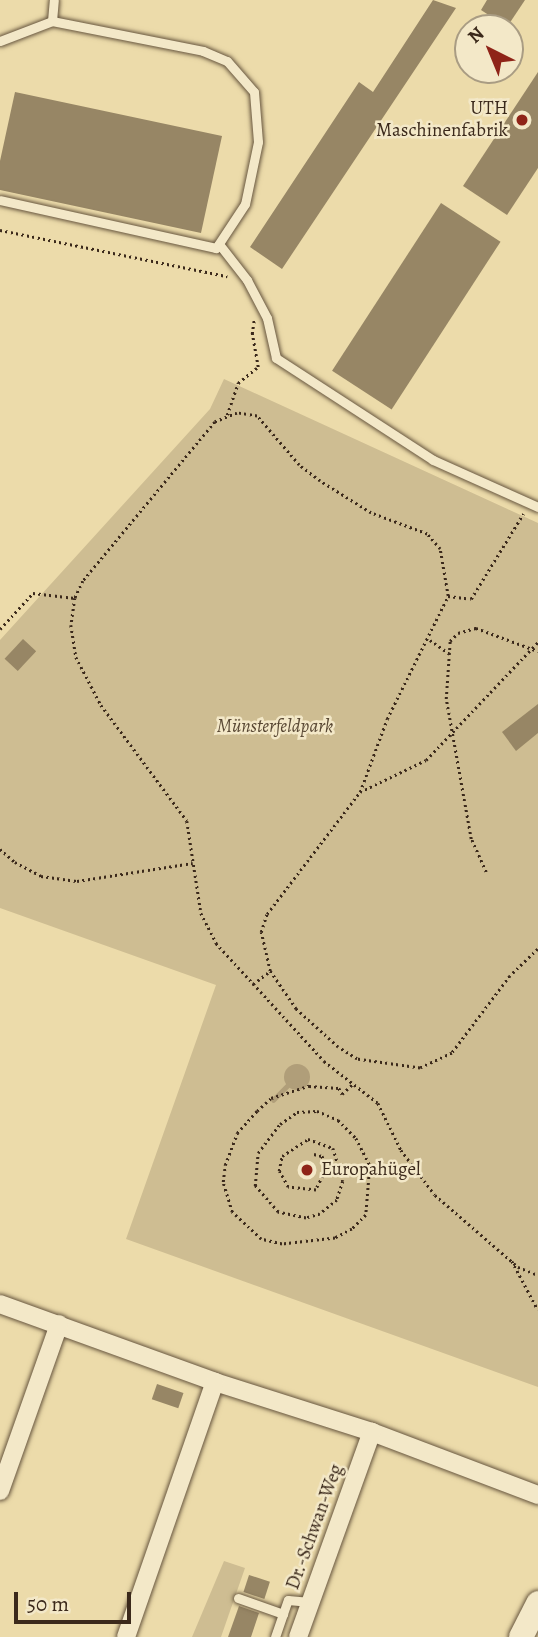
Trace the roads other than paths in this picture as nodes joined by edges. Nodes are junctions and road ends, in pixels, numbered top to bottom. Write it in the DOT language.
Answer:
graph roads {
  1 [pos="54,0"];
  2 [pos="52,21"];
  3 [pos="0,41"];
  4 [pos="0,200"];
  5 [pos="219,244"];
  6 [pos="534,505"];
  7 [pos="0,1304"];
  8 [pos="59,1324"];
  9 [pos="215,1382"];
  10 [pos="372,1432"];
  11 [pos="0,1491"];
  12 [pos="538,1495"];
  13 [pos="238,1598"];
  14 [pos="310,1602"];
  15 [pos="538,1603"];
  16 [pos="283,1614"];
  17 [pos="126,1637"];
  18 [pos="275,1637"];
  19 [pos="298,1637"];
  20 [pos="521,1637"];
  1 -- 2 [label="lane"];
  2 -- 3 [label="lane"];
  2 -- 5 [label="lane"];
  4 -- 5 [label="lane"];
  5 -- 6 [label="lane"];
  7 -- 8 [label="street"];
  8 -- 9 [label="street"];
  8 -- 11 [label="street"];
  9 -- 10 [label="street"];
  9 -- 17 [label="street"];
  10 -- 12 [label="street"];
  10 -- 14 [label="street, Dr.-Schwan-Weg"];
  13 -- 16 [label="lane"];
  14 -- 16 [label="lane"];
  14 -- 19 [label="street, Dr.-Schwan-Weg"];
  15 -- 20 [label="main road"];
  16 -- 18 [label="lane"];
}
